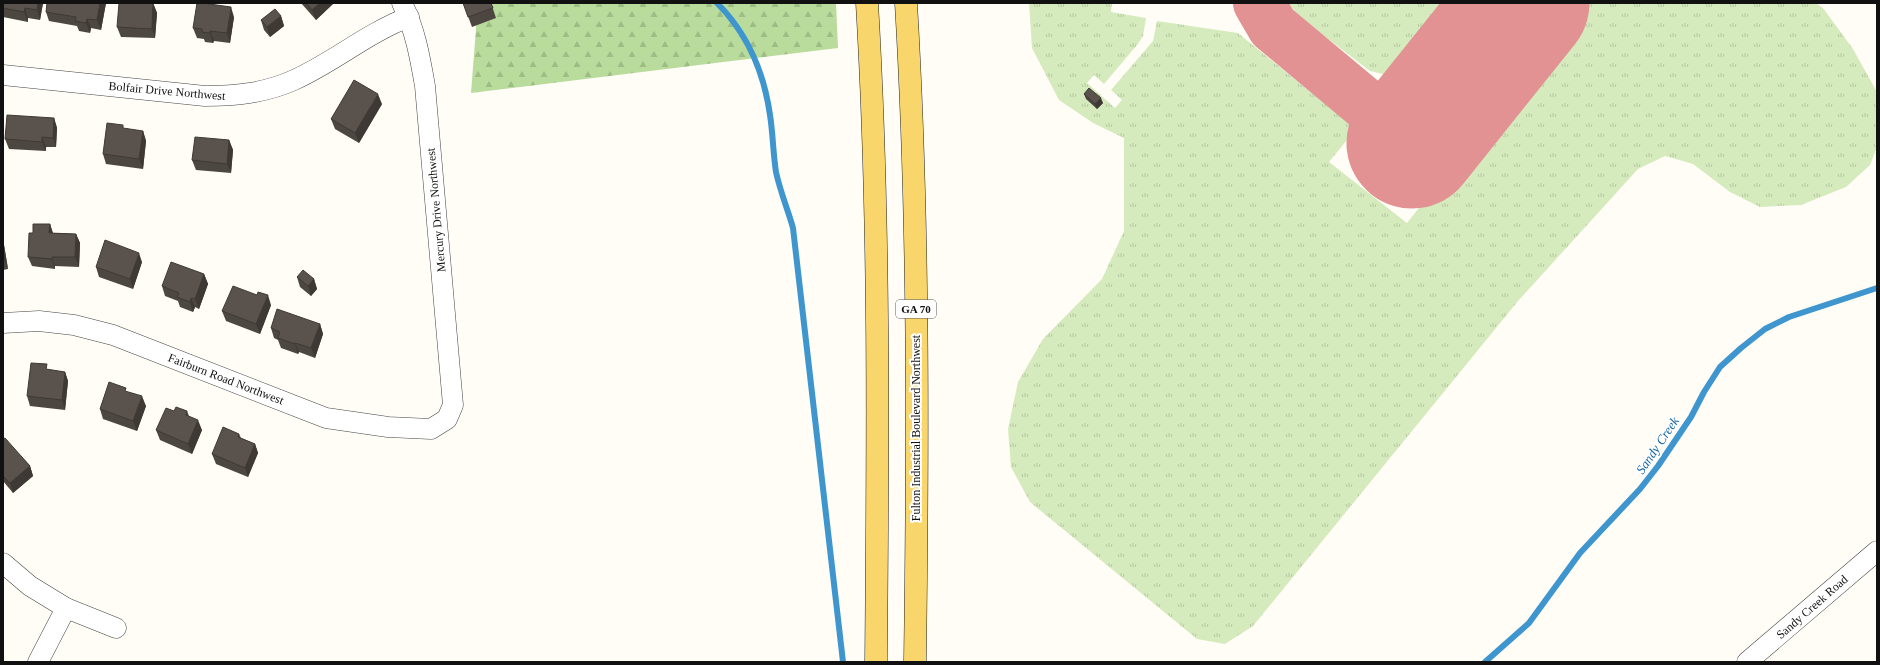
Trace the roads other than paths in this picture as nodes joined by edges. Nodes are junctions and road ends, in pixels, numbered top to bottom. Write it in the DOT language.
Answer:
graph roads {
  1 [pos="867,3"];
  2 [pos="906,3"];
  3 [pos="405,10"];
  4 [pos="3,75"];
  5 [pos="3,323"];
  6 [pos="447,418"];
  7 [pos="1877,551"];
  8 [pos="3,563"];
  9 [pos="66,608"];
  10 [pos="116,628"];
  11 [pos="38,662"];
  12 [pos="876,662"];
  13 [pos="915,662"];
  14 [pos="1747,662"];
  1 -- 12 [label="main road"];
  2 -- 13 [label="main road, Fulton Industrial Boulevard Northwest / GA 70"];
  3 -- 4 [label="street, Bolfair Drive Northwest"];
  3 -- 6 [label="street, Mercury Drive Northwest"];
  5 -- 6 [label="street, Fairburn Road Northwest"];
  7 -- 14 [label="street, Sandy Creek Road"];
  8 -- 9 [label="street"];
  9 -- 10 [label="street"];
  9 -- 11 [label="street"];
}
